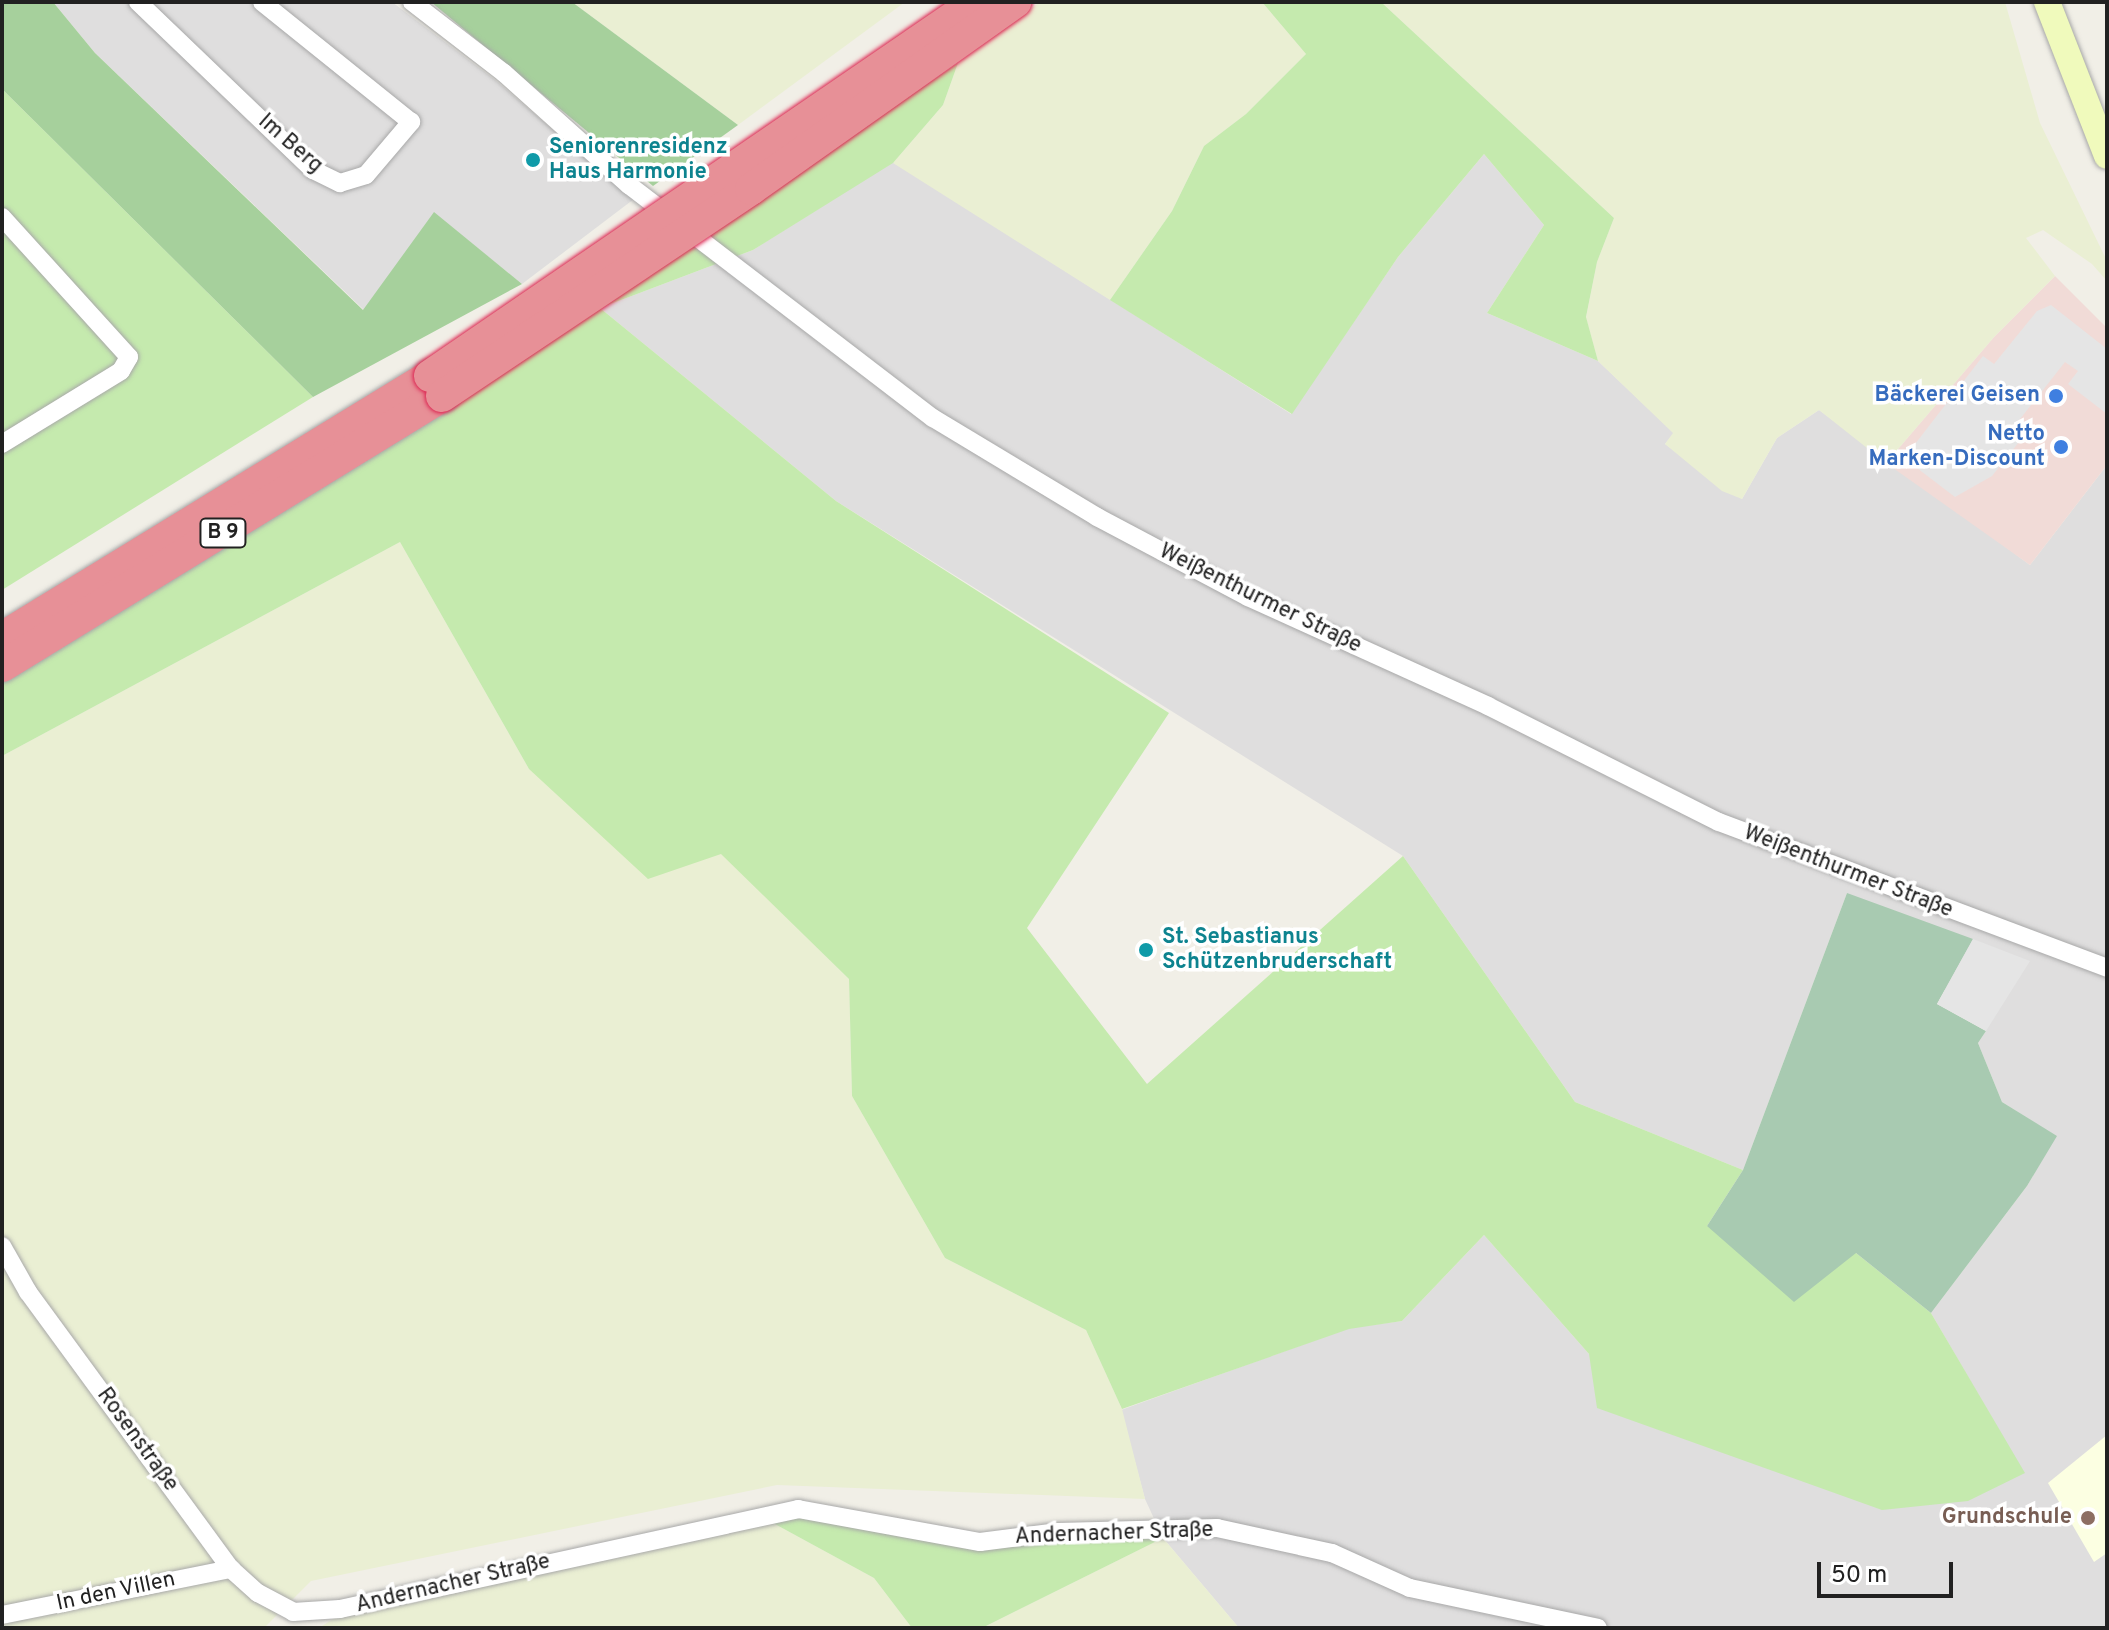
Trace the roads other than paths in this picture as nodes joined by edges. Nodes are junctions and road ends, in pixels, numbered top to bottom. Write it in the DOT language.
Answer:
graph roads {
  1 [pos="138,2"];
  2 [pos="262,2"];
  3 [pos="412,2"];
  4 [pos="976,2"];
  5 [pos="1015,2"];
  6 [pos="2047,2"];
  7 [pos="2107,156"];
  8 [pos="2,217"];
  9 [pos="436,386"];
  10 [pos="2,444"];
  11 [pos="2,638"];
  12 [pos="2,666"];
  13 [pos="2107,968"];
  14 [pos="2,1246"];
  15 [pos="231,1569"];
  16 [pos="293,1612"];
  17 [pos="2,1615"];
  18 [pos="1598,1628"];
  1 -- 2 [label="street, Im Berg"];
  3 -- 13 [label="street, Weißenthurmer Straße"];
  4 -- 9 [label="highway, B 9, bridge"];
  5 -- 9 [label="highway, B 9, bridge"];
  6 -- 7 [label="street"];
  8 -- 10 [label="street"];
  9 -- 11 [label="highway, B 9"];
  9 -- 12 [label="highway, B 9"];
  14 -- 15 [label="street, Rosenstraße"];
  15 -- 16 [label="street, Rosenstraße"];
  15 -- 17 [label="street, In den Villen"];
  16 -- 18 [label="street, Andernacher Straße"];
}
